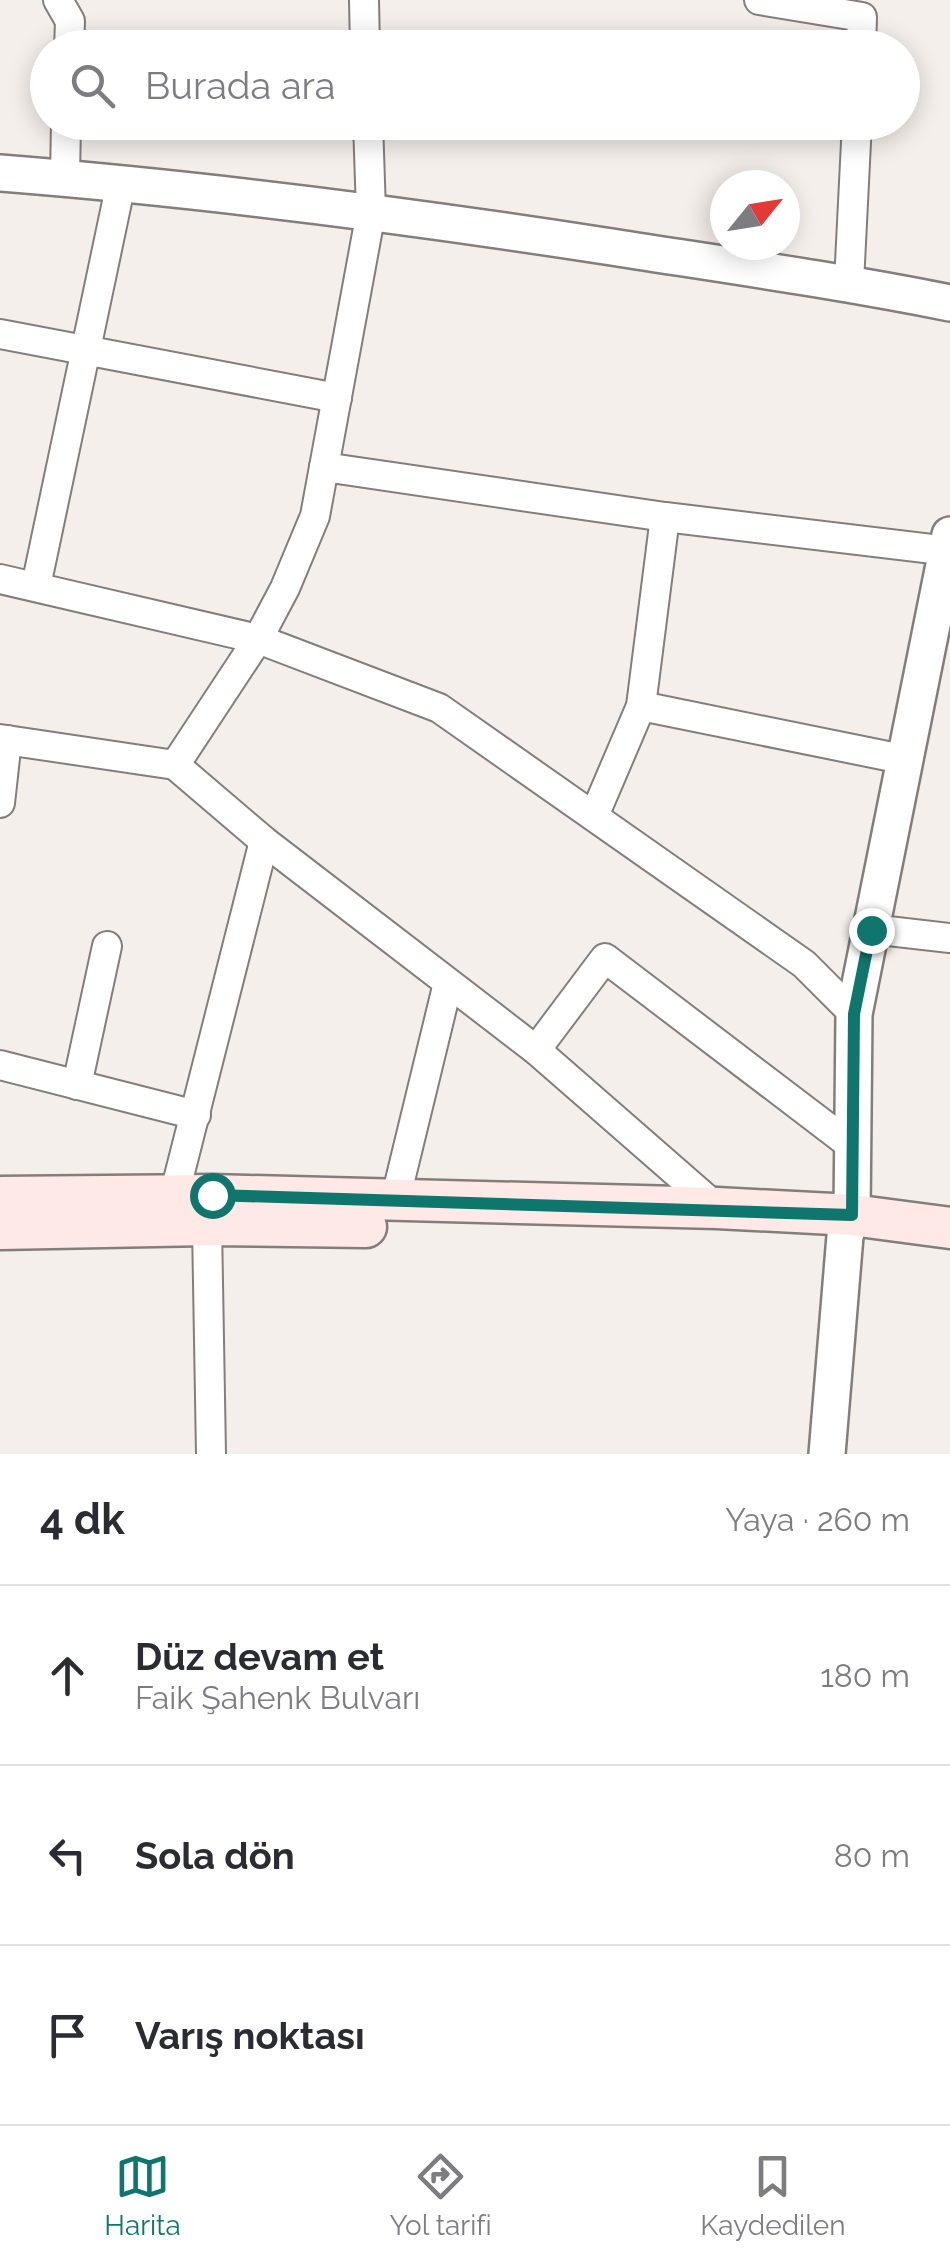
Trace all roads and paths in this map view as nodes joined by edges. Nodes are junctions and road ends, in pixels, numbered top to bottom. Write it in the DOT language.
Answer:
graph roads {
  1 [pos="58,0"];
  2 [pos="364,0"];
  3 [pos="759,0"];
  4 [pos="70,30"];
  5 [pos="365,30"];
  6 [pos="862,30"];
  7 [pos="65,140"];
  8 [pos="369,140"];
  9 [pos="856,140"];
  10 [pos="0,173"];
  11 [pos="64,178"];
  12 [pos="122,183"];
  13 [pos="371,212"];
  14 [pos="849,283"];
  15 [pos="950,303"];
  16 [pos="0,334"];
  17 [pos="86,349"];
  18 [pos="337,398"];
  19 [pos="324,467"];
  20 [pos="665,517"];
  21 [pos="949,545"];
  22 [pos="0,578"];
  23 [pos="36,586"];
  24 [pos="258,639"];
  25 [pos="641,706"];
  26 [pos="4,740"];
  27 [pos="907,760"];
  28 [pos="175,765"];
  29 [pos="0,802"];
  30 [pos="594,816"];
  31 [pos="264,841"];
  32 [pos="871,930"];
  33 [pos="950,938"];
  34 [pos="107,946"];
  35 [pos="448,983"];
  36 [pos="854,1014"];
  37 [pos="536,1050"];
  38 [pos="0,1066"];
  39 [pos="77,1084"];
  40 [pos="196,1114"];
  41 [pos="852,1146"];
  42 [pos="174,1196"];
  43 [pos="0,1197"];
  44 [pos="395,1201"];
  45 [pos="718,1208"];
  46 [pos="207,1225"];
  47 [pos="848,1225"];
  48 [pos="950,1228"];
  49 [pos="0,1229"];
  50 [pos="950,1250"];
  51 [pos="211,1454"];
  52 [pos="828,1454"];
  1 -- 4 [label="street"];
  2 -- 5 [label="street"];
  3 -- 6 [label="street"];
  7 -- 11 [label="street"];
  8 -- 13 [label="street"];
  9 -- 14 [label="street"];
  10 -- 11 [label="street"];
  11 -- 12 [label="street"];
  12 -- 13 [label="street"];
  12 -- 17 [label="street"];
  13 -- 14 [label="street"];
  13 -- 18 [label="street"];
  14 -- 15 [label="street"];
  16 -- 17 [label="street"];
  17 -- 18 [label="street"];
  17 -- 23 [label="street"];
  18 -- 19 [label="street"];
  19 -- 20 [label="street"];
  19 -- 24 [label="street"];
  20 -- 21 [label="street"];
  20 -- 25 [label="street"];
  21 -- 27 [label="street"];
  22 -- 23 [label="street"];
  23 -- 24 [label="street"];
  24 -- 28 [label="street"];
  24 -- 30 [label="street"];
  25 -- 27 [label="street"];
  25 -- 30 [label="street"];
  26 -- 28 [label="street"];
  26 -- 29 [label="street"];
  27 -- 32 [label="street"];
  28 -- 31 [label="street"];
  30 -- 36 [label="street"];
  31 -- 35 [label="street"];
  31 -- 40 [label="street"];
  32 -- 33 [label="street"];
  32 -- 36 [label="street"];
  34 -- 39 [label="street"];
  35 -- 37 [label="street"];
  35 -- 44 [label="street"];
  36 -- 41 [label="street"];
  37 -- 41 [label="street"];
  37 -- 45 [label="street"];
  38 -- 39 [label="street"];
  39 -- 40 [label="street"];
  40 -- 42 [label="street"];
  41 -- 47 [label="street"];
  42 -- 43 [label="main road"];
  42 -- 44 [label="main road"];
  44 -- 45 [label="main road"];
  45 -- 47 [label="main road"];
  46 -- 47 [label="main road"];
  46 -- 49 [label="main road"];
  46 -- 51 [label="street"];
  47 -- 48 [label="main road"];
  47 -- 50 [label="main road"];
  47 -- 52 [label="street"];
}
